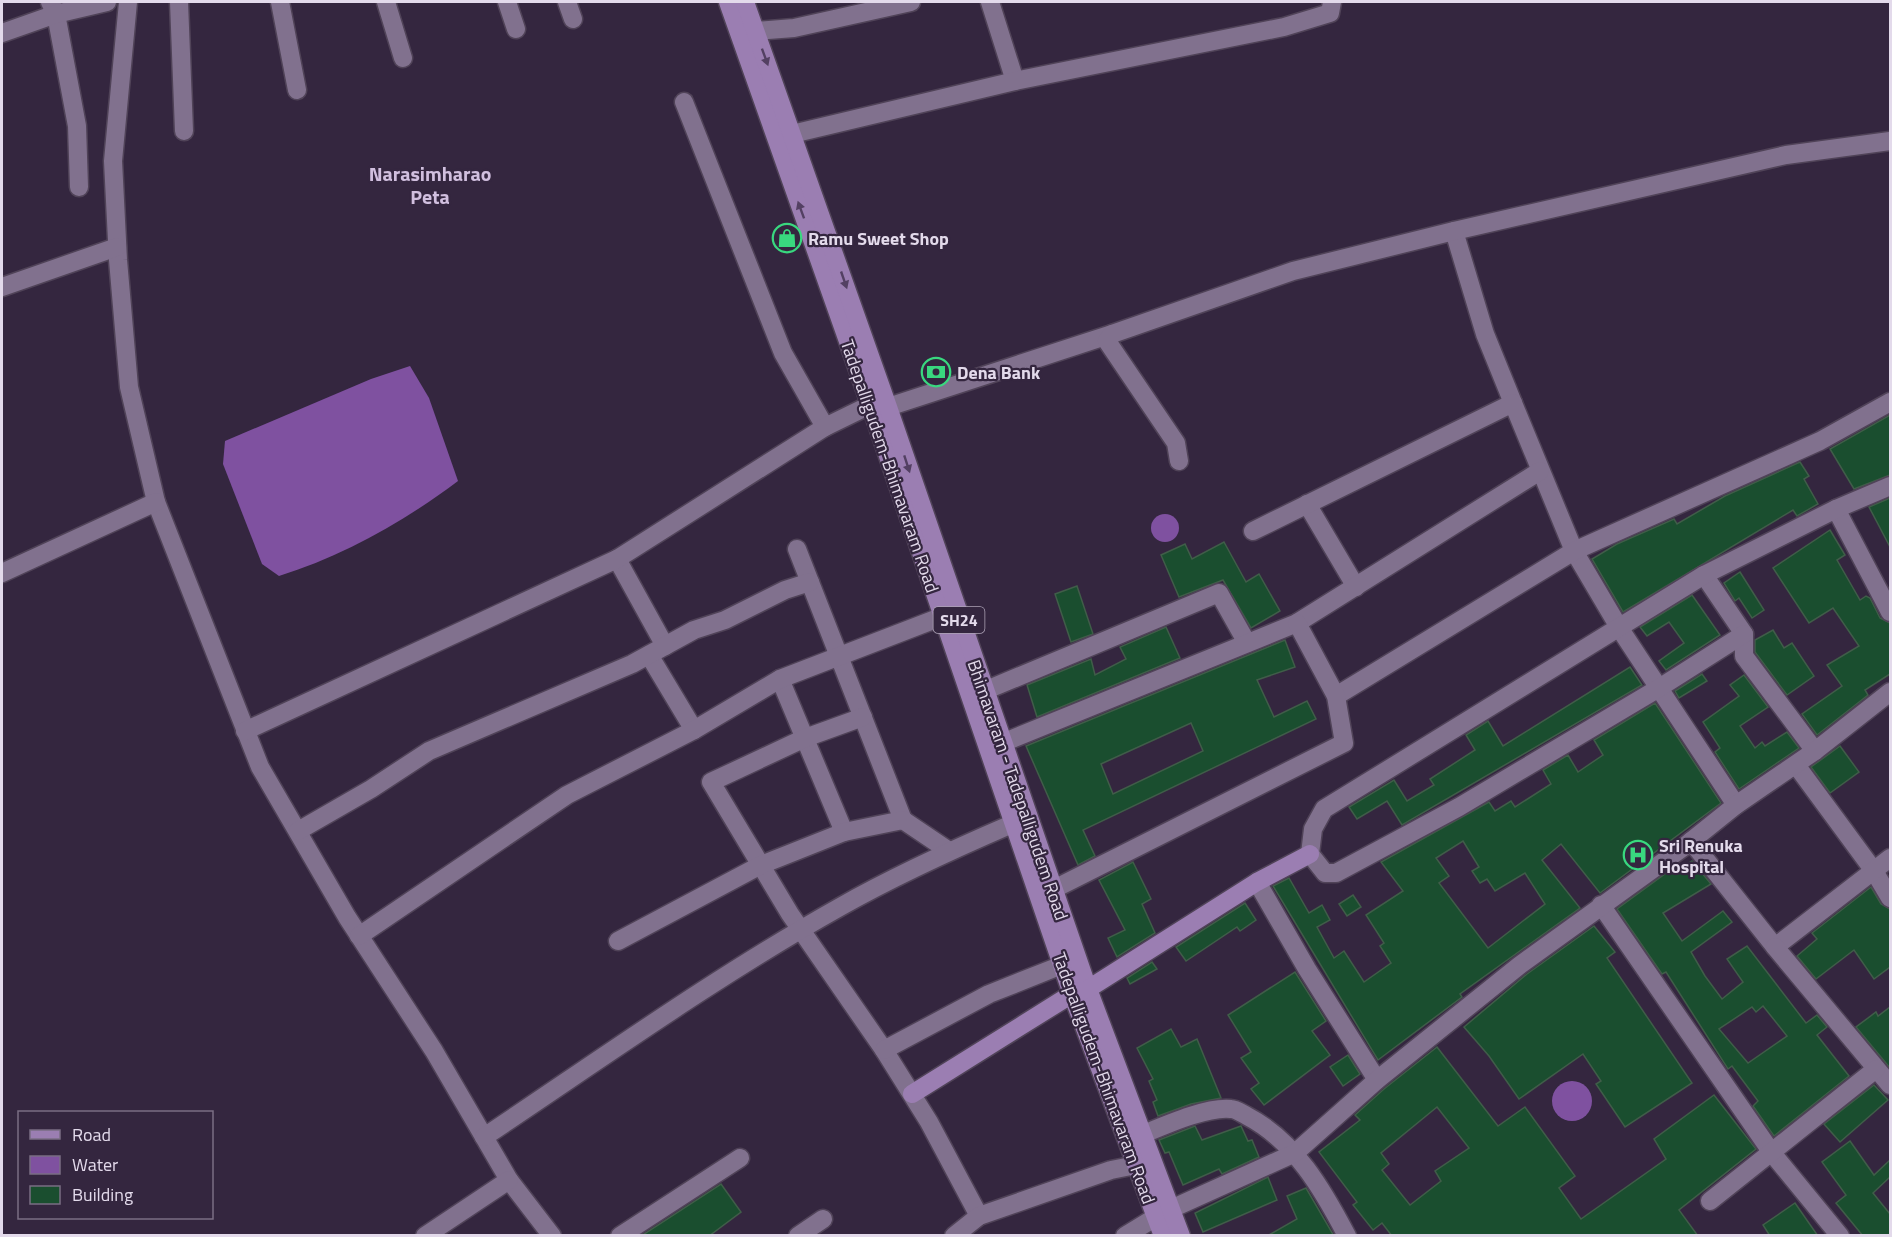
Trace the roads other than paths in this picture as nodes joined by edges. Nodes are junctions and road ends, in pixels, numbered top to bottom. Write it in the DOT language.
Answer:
graph roads {
  1 [pos="107,2"];
  2 [pos="128,2"];
  3 [pos="179,2"];
  4 [pos="280,2"];
  5 [pos="386,2"];
  6 [pos="507,2"];
  7 [pos="567,2"];
  8 [pos="728,2"];
  9 [pos="745,2"];
  10 [pos="911,2"];
  11 [pos="990,2"];
  12 [pos="1332,2"];
  13 [pos="53,8"];
  14 [pos="573,19"];
  15 [pos="516,29"];
  16 [pos="756,31"];
  17 [pos="2,33"];
  18 [pos="403,58"];
  19 [pos="1015,81"];
  20 [pos="297,90"];
  21 [pos="684,102"];
  22 [pos="184,131"];
  23 [pos="792,134"];
  24 [pos="1890,141"];
  25 [pos="80,188"];
  26 [pos="1454,231"];
  27 [pos="117,248"];
  28 [pos="2,287"];
  29 [pos="1112,334"];
  30 [pos="1890,402"];
  31 [pos="1513,403"];
  32 [pos="879,406"];
  33 [pos="825,426"];
  34 [pos="1179,461"];
  35 [pos="1540,471"];
  36 [pos="1890,486"];
  37 [pos="156,502"];
  38 [pos="1307,504"];
  39 [pos="1836,509"];
  40 [pos="1253,531"];
  41 [pos="797,549"];
  42 [pos="1574,551"];
  43 [pos="617,559"];
  44 [pos="2,573"];
  45 [pos="1704,575"];
  46 [pos="810,582"];
  47 [pos="1356,586"];
  48 [pos="1890,612"];
  49 [pos="941,617"];
  50 [pos="1297,623"];
  51 [pos="1620,629"];
  52 [pos="1744,634"];
  53 [pos="1247,643"];
  54 [pos="657,650"];
  55 [pos="839,656"];
  56 [pos="780,680"];
  57 [pos="1659,688"];
  58 [pos="984,691"];
  59 [pos="1890,692"];
  60 [pos="1336,696"];
  61 [pos="863,717"];
  62 [pos="694,729"];
  63 [pos="245,731"];
  64 [pos="805,738"];
  65 [pos="1002,743"];
  66 [pos="1815,751"];
  67 [pos="1796,765"];
  68 [pos="1736,805"];
  69 [pos="903,820"];
  70 [pos="1012,824"];
  71 [pos="298,831"];
  72 [pos="844,832"];
  73 [pos="1691,841"];
  74 [pos="949,851"];
  75 [pos="1310,854"];
  76 [pos="1890,858"];
  77 [pos="761,865"];
  78 [pos="1874,871"];
  79 [pos="1257,882"];
  80 [pos="1054,889"];
  81 [pos="1890,898"];
  82 [pos="1601,905"];
  83 [pos="802,930"];
  84 [pos="1060,935"];
  85 [pos="359,936"];
  86 [pos="618,940"];
  87 [pos="1775,948"];
  88 [pos="1062,965"];
  89 [pos="1080,992"];
  90 [pos="884,1050"];
  91 [pos="1876,1069"];
  92 [pos="1377,1080"];
  93 [pos="1890,1085"];
  94 [pos="912,1094"];
  95 [pos="484,1137"];
  96 [pos="1135,1138"];
  97 [pos="1295,1153"];
  98 [pos="1772,1154"];
  99 [pos="740,1158"];
  100 [pos="1136,1165"];
  101 [pos="509,1180"];
  102 [pos="1710,1201"];
  103 [pos="1164,1213"];
  104 [pos="979,1216"];
  105 [pos="823,1219"];
  106 [pos="424,1236"];
  107 [pos="552,1236"];
  108 [pos="620,1236"];
  109 [pos="798,1236"];
  110 [pos="954,1236"];
  111 [pos="1125,1236"];
  112 [pos="1163,1236"];
  113 [pos="1181,1236"];
  114 [pos="1347,1236"];
  115 [pos="1840,1236"];
  1 -- 13 [label="street"];
  2 -- 27 [label="street"];
  3 -- 22 [label="street"];
  4 -- 20 [label="street"];
  5 -- 18 [label="street"];
  6 -- 15 [label="street"];
  7 -- 14 [label="street"];
  32 -- 8 [label="main road, Tadepalligudem-Bhimavaram Road / SH24, one-way"];
  9 -- 16 [label="main road, Bhimavaram - Tadepalligudem Road / SH24"];
  10 -- 16 [label="street"];
  11 -- 19 [label="street"];
  12 -- 19 [label="street"];
  13 -- 17 [label="street"];
  13 -- 25 [label="street"];
  16 -- 23 [label="main road, Bhimavaram - Tadepalligudem Road / SH24, one-way"];
  19 -- 23 [label="street"];
  21 -- 33 [label="street"];
  23 -- 32 [label="main road, Bhimavaram - Tadepalligudem Road / SH24, one-way"];
  24 -- 26 [label="street"];
  26 -- 29 [label="street"];
  26 -- 31 [label="street"];
  27 -- 28 [label="street"];
  27 -- 37 [label="street"];
  29 -- 32 [label="street"];
  29 -- 34 [label="street"];
  30 -- 42 [label="street"];
  31 -- 35 [label="street"];
  31 -- 38 [label="street"];
  32 -- 33 [label="street"];
  32 -- 49 [label="main road, Tadepalligudem-Bhimavaram Road / SH24"];
  32 -- 58 [label="main road, Bhimavaram - Tadepalligudem Road / SH24, one-way"];
  33 -- 43 [label="street"];
  35 -- 42 [label="street"];
  35 -- 47 [label="street"];
  36 -- 39 [label="street"];
  37 -- 44 [label="street"];
  37 -- 63 [label="street"];
  38 -- 40 [label="street"];
  38 -- 47 [label="street"];
  39 -- 45 [label="street"];
  39 -- 48 [label="street"];
  41 -- 46 [label="street"];
  42 -- 51 [label="street"];
  42 -- 60 [label="street"];
  43 -- 54 [label="street"];
  43 -- 63 [label="street"];
  45 -- 51 [label="street"];
  45 -- 52 [label="street"];
  46 -- 54 [label="street"];
  46 -- 55 [label="street"];
  47 -- 50 [label="street"];
  49 -- 55 [label="street"];
  49 -- 70 [label="main road, Tadepalligudem-Bhimavaram Road / SH24"];
  50 -- 53 [label="street"];
  50 -- 60 [label="street"];
  51 -- 57 [label="street"];
  51 -- 75 [label="street"];
  52 -- 57 [label="street"];
  52 -- 66 [label="street"];
  53 -- 58 [label="street"];
  53 -- 65 [label="street"];
  54 -- 62 [label="street"];
  54 -- 71 [label="street"];
  55 -- 56 [label="street"];
  55 -- 61 [label="street"];
  56 -- 62 [label="street"];
  56 -- 64 [label="street"];
  57 -- 68 [label="street"];
  57 -- 75 [label="street"];
  58 -- 65 [label="main road, Bhimavaram - Tadepalligudem Road / SH24"];
  59 -- 66 [label="street"];
  60 -- 80 [label="street"];
  61 -- 64 [label="street"];
  61 -- 69 [label="street"];
  62 -- 85 [label="street"];
  63 -- 71 [label="street"];
  64 -- 72 [label="street"];
  64 -- 77 [label="street"];
  65 -- 80 [label="main road, Bhimavaram - Tadepalligudem Road / SH24"];
  66 -- 67 [label="street"];
  67 -- 68 [label="street"];
  67 -- 78 [label="street"];
  68 -- 73 [label="street"];
  69 -- 72 [label="street"];
  69 -- 74 [label="street"];
  70 -- 74 [label="street"];
  70 -- 84 [label="main road, Tadepalligudem-Bhimavaram Road / SH24"];
  71 -- 85 [label="street"];
  72 -- 77 [label="street"];
  73 -- 82 [label="street"];
  73 -- 87 [label="street"];
  74 -- 83 [label="street"];
  75 -- 79 [label="main road"];
  76 -- 78 [label="street"];
  77 -- 83 [label="street"];
  77 -- 86 [label="street"];
  78 -- 81 [label="street"];
  78 -- 87 [label="street"];
  79 -- 89 [label="main road"];
  79 -- 92 [label="street"];
  80 -- 84 [label="main road, Bhimavaram - Tadepalligudem Road / SH24"];
  82 -- 92 [label="street"];
  82 -- 98 [label="street"];
  83 -- 90 [label="street"];
  83 -- 95 [label="street"];
  84 -- 88 [label="main road, Tadepalligudem-Bhimavaram Road / SH24"];
  84 -- 89 [label="main road, Bhimavaram - Tadepalligudem Road / SH24"];
  85 -- 95 [label="street"];
  87 -- 91 [label="street"];
  88 -- 89 [label="main road, Tadepalligudem-Bhimavaram Road / SH24"];
  88 -- 90 [label="street"];
  89 -- 94 [label="main road"];
  89 -- 96 [label="main road, Tadepalligudem-Bhimavaram Road / SH24"];
  90 -- 94 [label="street"];
  91 -- 93 [label="street"];
  91 -- 98 [label="street"];
  92 -- 97 [label="street"];
  94 -- 104 [label="street"];
  95 -- 101 [label="street"];
  96 -- 97 [label="street"];
  96 -- 100 [label="main road, Tadepalligudem-Bhimavaram Road / SH24"];
  96 -- 103 [label="main road, SH24"];
  97 -- 103 [label="street"];
  97 -- 114 [label="street"];
  98 -- 102 [label="street"];
  98 -- 115 [label="street"];
  99 -- 108 [label="street"];
  100 -- 103 [label="main road, Tadepalligudem-Bhimavaram Road / SH24"];
  100 -- 104 [label="street"];
  101 -- 106 [label="street"];
  101 -- 107 [label="street"];
  103 -- 111 [label="street"];
  103 -- 112 [label="main road, Tadepalligudem-Bhimavaram Road / SH24"];
  103 -- 113 [label="main road, SH24"];
  104 -- 110 [label="street"];
  105 -- 109 [label="street"];
}
